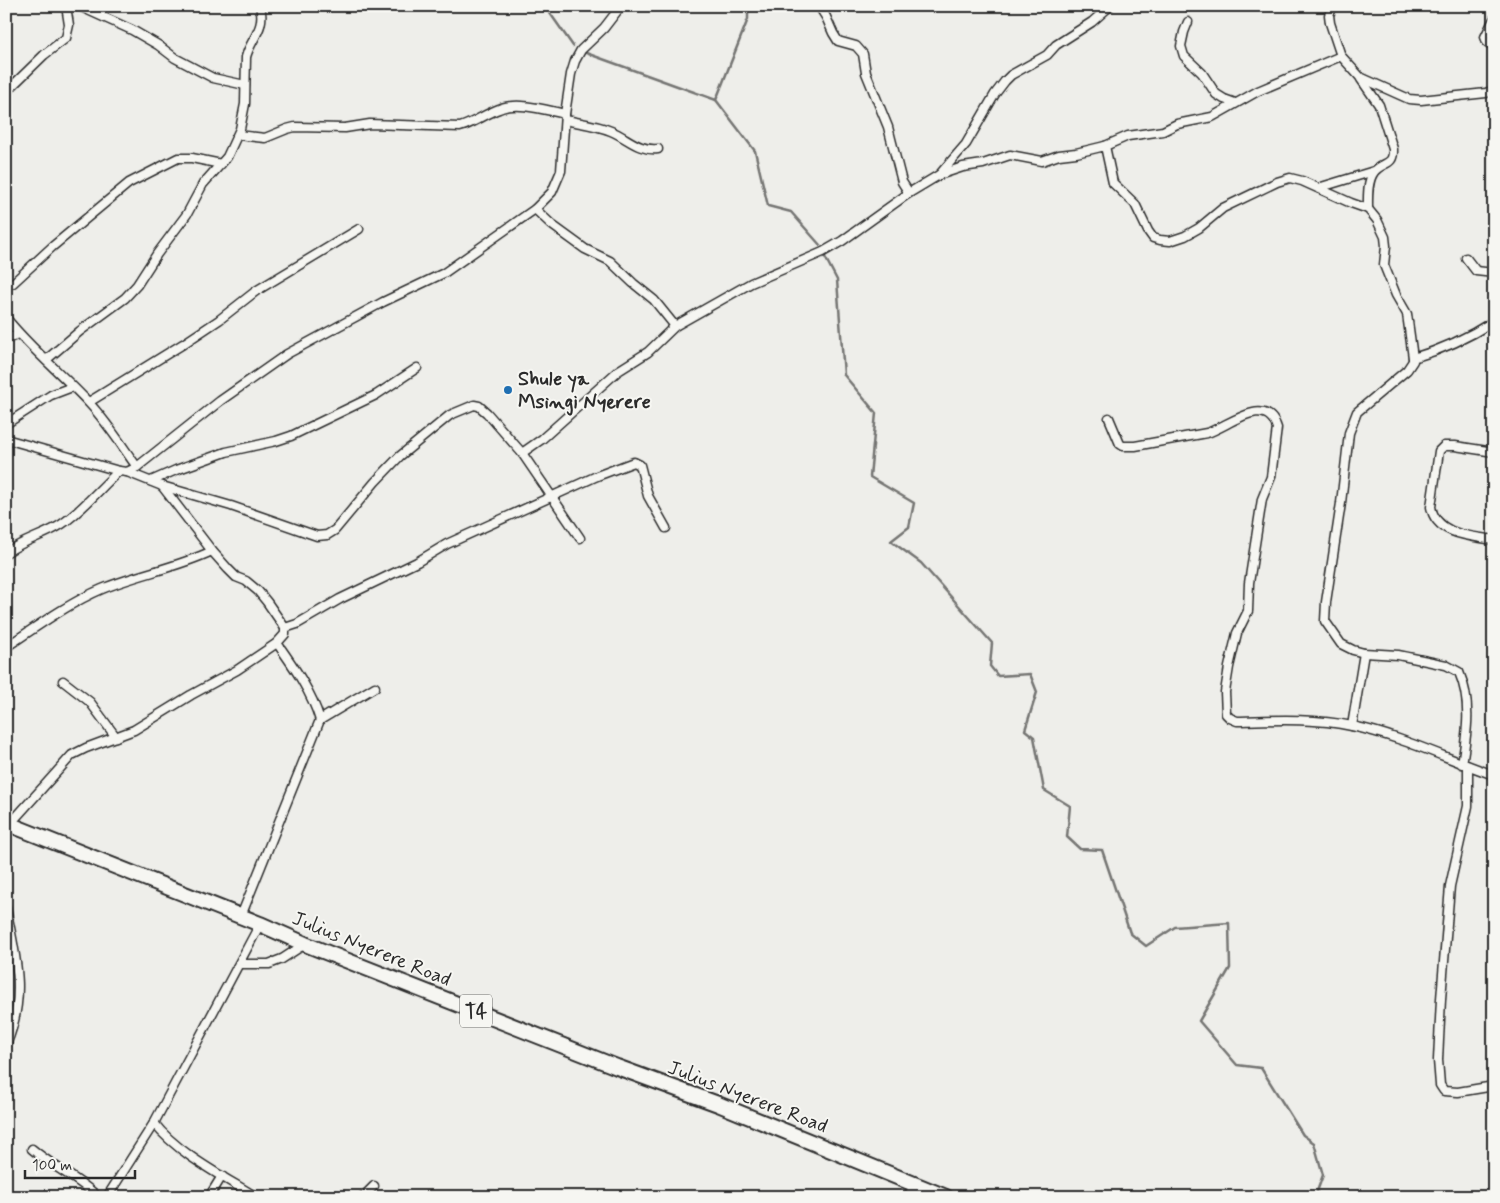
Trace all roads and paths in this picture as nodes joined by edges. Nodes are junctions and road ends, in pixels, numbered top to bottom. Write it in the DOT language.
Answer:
graph roads {
  1 [pos="66,6"];
  2 [pos="79,6"];
  3 [pos="260,6"];
  4 [pos="621,6"];
  5 [pos="819,6"];
  6 [pos="1110,6"];
  7 [pos="1333,6"];
  8 [pos="1494,19"];
  9 [pos="1188,22"];
  10 [pos="1494,47"];
  11 [pos="1341,56"];
  12 [pos="1360,77"];
  13 [pos="245,86"];
  14 [pos="1494,90"];
  15 [pos="6,92"];
  16 [pos="1235,103"];
  17 [pos="565,117"];
  18 [pos="238,135"];
  19 [pos="1105,146"];
  20 [pos="658,149"];
  21 [pos="221,164"];
  22 [pos="1374,171"];
  23 [pos="939,175"];
  24 [pos="1318,188"];
  25 [pos="909,193"];
  26 [pos="535,209"];
  27 [pos="1368,209"];
  28 [pos="359,229"];
  29 [pos="1466,258"];
  30 [pos="1494,273"];
  31 [pos="6,286"];
  32 [pos="6,318"];
  33 [pos="1494,321"];
  34 [pos="675,326"];
  35 [pos="19,334"];
  36 [pos="6,339"];
  37 [pos="1413,358"];
  38 [pos="46,360"];
  39 [pos="418,368"];
  40 [pos="72,387"];
  41 [pos="89,402"];
  42 [pos="1109,418"];
  43 [pos="6,424"];
  44 [pos="6,439"];
  45 [pos="1494,452"];
  46 [pos="522,453"];
  47 [pos="137,468"];
  48 [pos="123,471"];
  49 [pos="151,481"];
  50 [pos="162,486"];
  51 [pos="551,497"];
  52 [pos="666,528"];
  53 [pos="580,538"];
  54 [pos="1494,540"];
  55 [pos="212,551"];
  56 [pos="6,554"];
  57 [pos="285,628"];
  58 [pos="277,643"];
  59 [pos="6,647"];
  60 [pos="1364,653"];
  61 [pos="63,681"];
  62 [pos="375,687"];
  63 [pos="320,720"];
  64 [pos="1352,726"];
  65 [pos="116,737"];
  66 [pos="1465,765"];
  67 [pos="1494,775"];
  68 [pos="8,823"];
  69 [pos="6,908"];
  70 [pos="241,916"];
  71 [pos="260,924"];
  72 [pos="305,944"];
  73 [pos="240,964"];
  74 [pos="6,1045"];
  75 [pos="1494,1086"];
  76 [pos="154,1123"];
  77 [pos="32,1149"];
  78 [pos="222,1176"];
  79 [pos="916,1185"];
  80 [pos="374,1186"];
  81 [pos="98,1197"];
  82 [pos="107,1197"];
  83 [pos="209,1197"];
  84 [pos="256,1197"];
  85 [pos="363,1197"];
  86 [pos="907,1197"];
  87 [pos="946,1197"];
  1 -- 15 [label="street"];
  2 -- 13 [label="street"];
  3 -- 13 [label="street"];
  4 -- 17 [label="street"];
  5 -- 25 [label="street"];
  6 -- 23 [label="street"];
  7 -- 11 [label="street"];
  8 -- 10 [label="street"];
  9 -- 16 [label="street"];
  11 -- 12 [label="street"];
  11 -- 16 [label="street"];
  12 -- 14 [label="street"];
  12 -- 22 [label="street"];
  13 -- 18 [label="street"];
  16 -- 19 [label="street"];
  17 -- 18 [label="street"];
  17 -- 20 [label="street"];
  17 -- 26 [label="street"];
  18 -- 21 [label="street"];
  19 -- 23 [label="street"];
  19 -- 24 [label="street"];
  21 -- 31 [label="street"];
  21 -- 38 [label="street"];
  22 -- 24 [label="street"];
  22 -- 27 [label="street"];
  23 -- 25 [label="street"];
  24 -- 27 [label="street"];
  25 -- 34 [label="street"];
  26 -- 34 [label="street"];
  26 -- 47 [label="street"];
  27 -- 37 [label="street"];
  28 -- 41 [label="street"];
  29 -- 30 [label="street"];
  32 -- 35 [label="street"];
  33 -- 37 [label="street"];
  34 -- 46 [label="street"];
  35 -- 36 [label="street"];
  35 -- 38 [label="street"];
  37 -- 60 [label="street"];
  38 -- 40 [label="street"];
  39 -- 49 [label="street"];
  40 -- 41 [label="street"];
  40 -- 43 [label="street"];
  41 -- 47 [label="street"];
  42 -- 64 [label="street"];
  44 -- 48 [label="street"];
  45 -- 54 [label="street"];
  46 -- 50 [label="street"];
  46 -- 51 [label="street"];
  47 -- 48 [label="street"];
  48 -- 49 [label="street"];
  48 -- 56 [label="street"];
  49 -- 50 [label="street"];
  50 -- 55 [label="street"];
  51 -- 52 [label="street"];
  51 -- 53 [label="street"];
  51 -- 57 [label="street"];
  55 -- 57 [label="street"];
  55 -- 59 [label="street"];
  57 -- 58 [label="street"];
  58 -- 63 [label="street"];
  58 -- 65 [label="street"];
  60 -- 64 [label="street"];
  60 -- 66 [label="street"];
  61 -- 65 [label="street"];
  62 -- 63 [label="street"];
  63 -- 70 [label="street"];
  64 -- 66 [label="street"];
  65 -- 68 [label="street"];
  66 -- 67 [label="street"];
  66 -- 75 [label="street"];
  68 -- 70 [label="highway, Julius Nyerere Road / T4"];
  69 -- 74 [label="street"];
  70 -- 71 [label="highway, Julius Nyerere Road / T4"];
  71 -- 72 [label="highway, Julius Nyerere Road / T4"];
  71 -- 73 [label="street"];
  72 -- 73 [label="street"];
  72 -- 79 [label="highway, Julius Nyerere Road / T4"];
  73 -- 76 [label="street"];
  76 -- 78 [label="street"];
  76 -- 82 [label="street"];
  77 -- 81 [label="street"];
  78 -- 83 [label="street"];
  78 -- 84 [label="street"];
  79 -- 86 [label="street"];
  79 -- 87 [label="highway, Julius Nyerere Road / T4"];
  80 -- 85 [label="street"];
}
